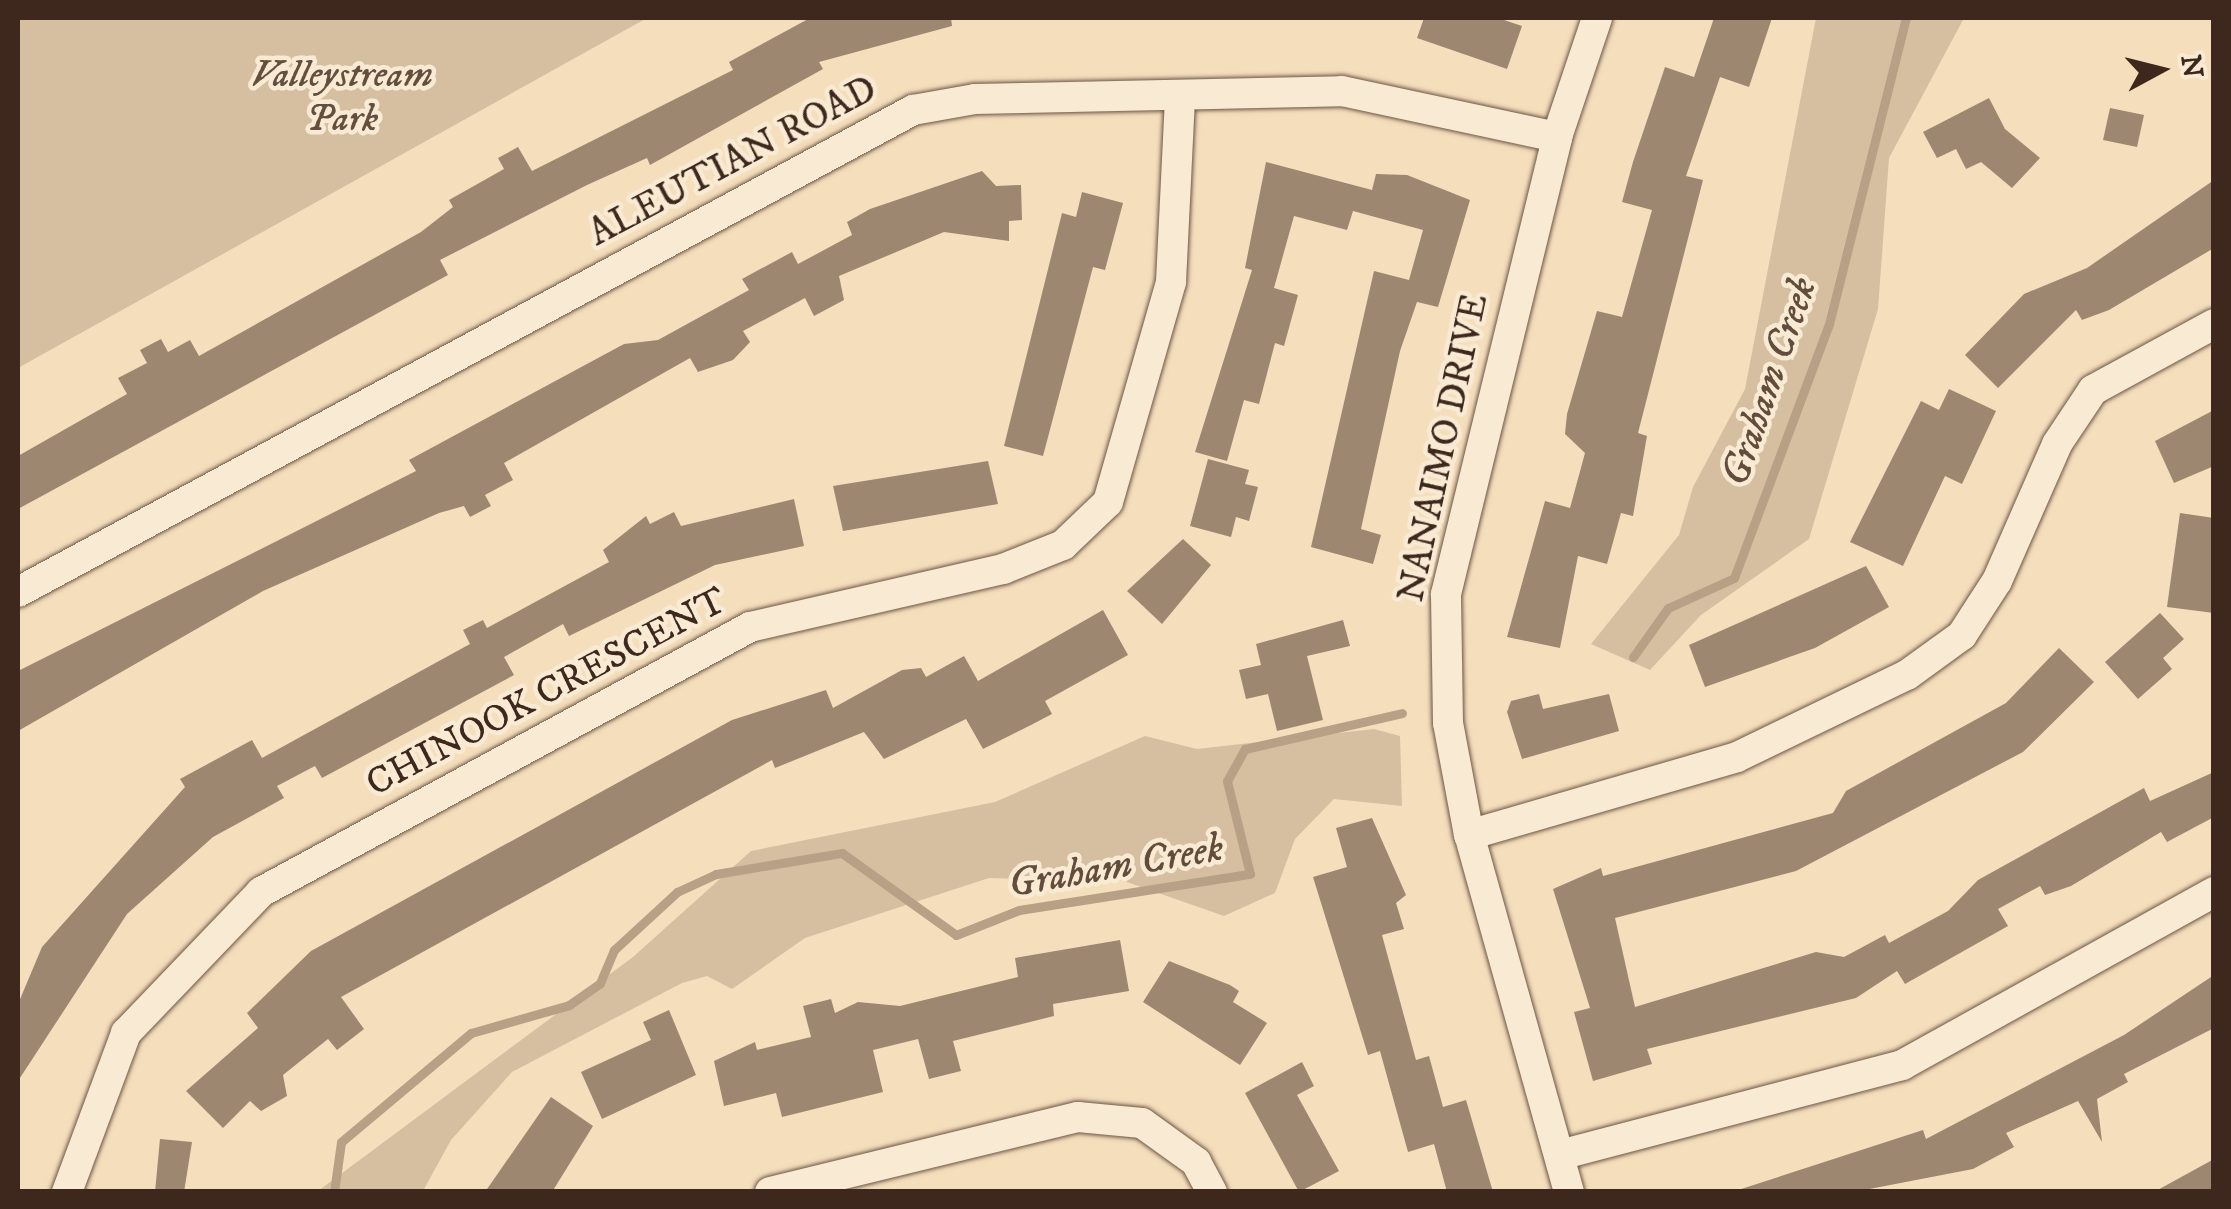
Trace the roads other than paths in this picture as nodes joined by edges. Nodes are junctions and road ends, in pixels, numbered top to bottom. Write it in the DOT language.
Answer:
graph roads {
  1 [pos="1598,18"];
  2 [pos="1180,96"];
  3 [pos="1557,137"];
  4 [pos="2214,324"];
  5 [pos="18,592"];
  6 [pos="1469,835"];
  7 [pos="2214,892"];
  8 [pos="1560,1155"];
  9 [pos="67,1192"];
  10 [pos="770,1192"];
  11 [pos="1212,1192"];
  12 [pos="1569,1192"];
  1 -- 3 [label="street, NANAIMO DRIVE"];
  2 -- 3 [label="street, ALEUTIAN ROAD"];
  2 -- 5 [label="street, ALEUTIAN ROAD"];
  2 -- 9 [label="street, CHINOOK CRESCENT"];
  3 -- 6 [label="street, NANAIMO DRIVE"];
  4 -- 6 [label="street"];
  6 -- 8 [label="street, NANAIMO DRIVE"];
  7 -- 8 [label="street"];
  8 -- 12 [label="street, NANAIMO DRIVE"];
  10 -- 11 [label="street"];
}
